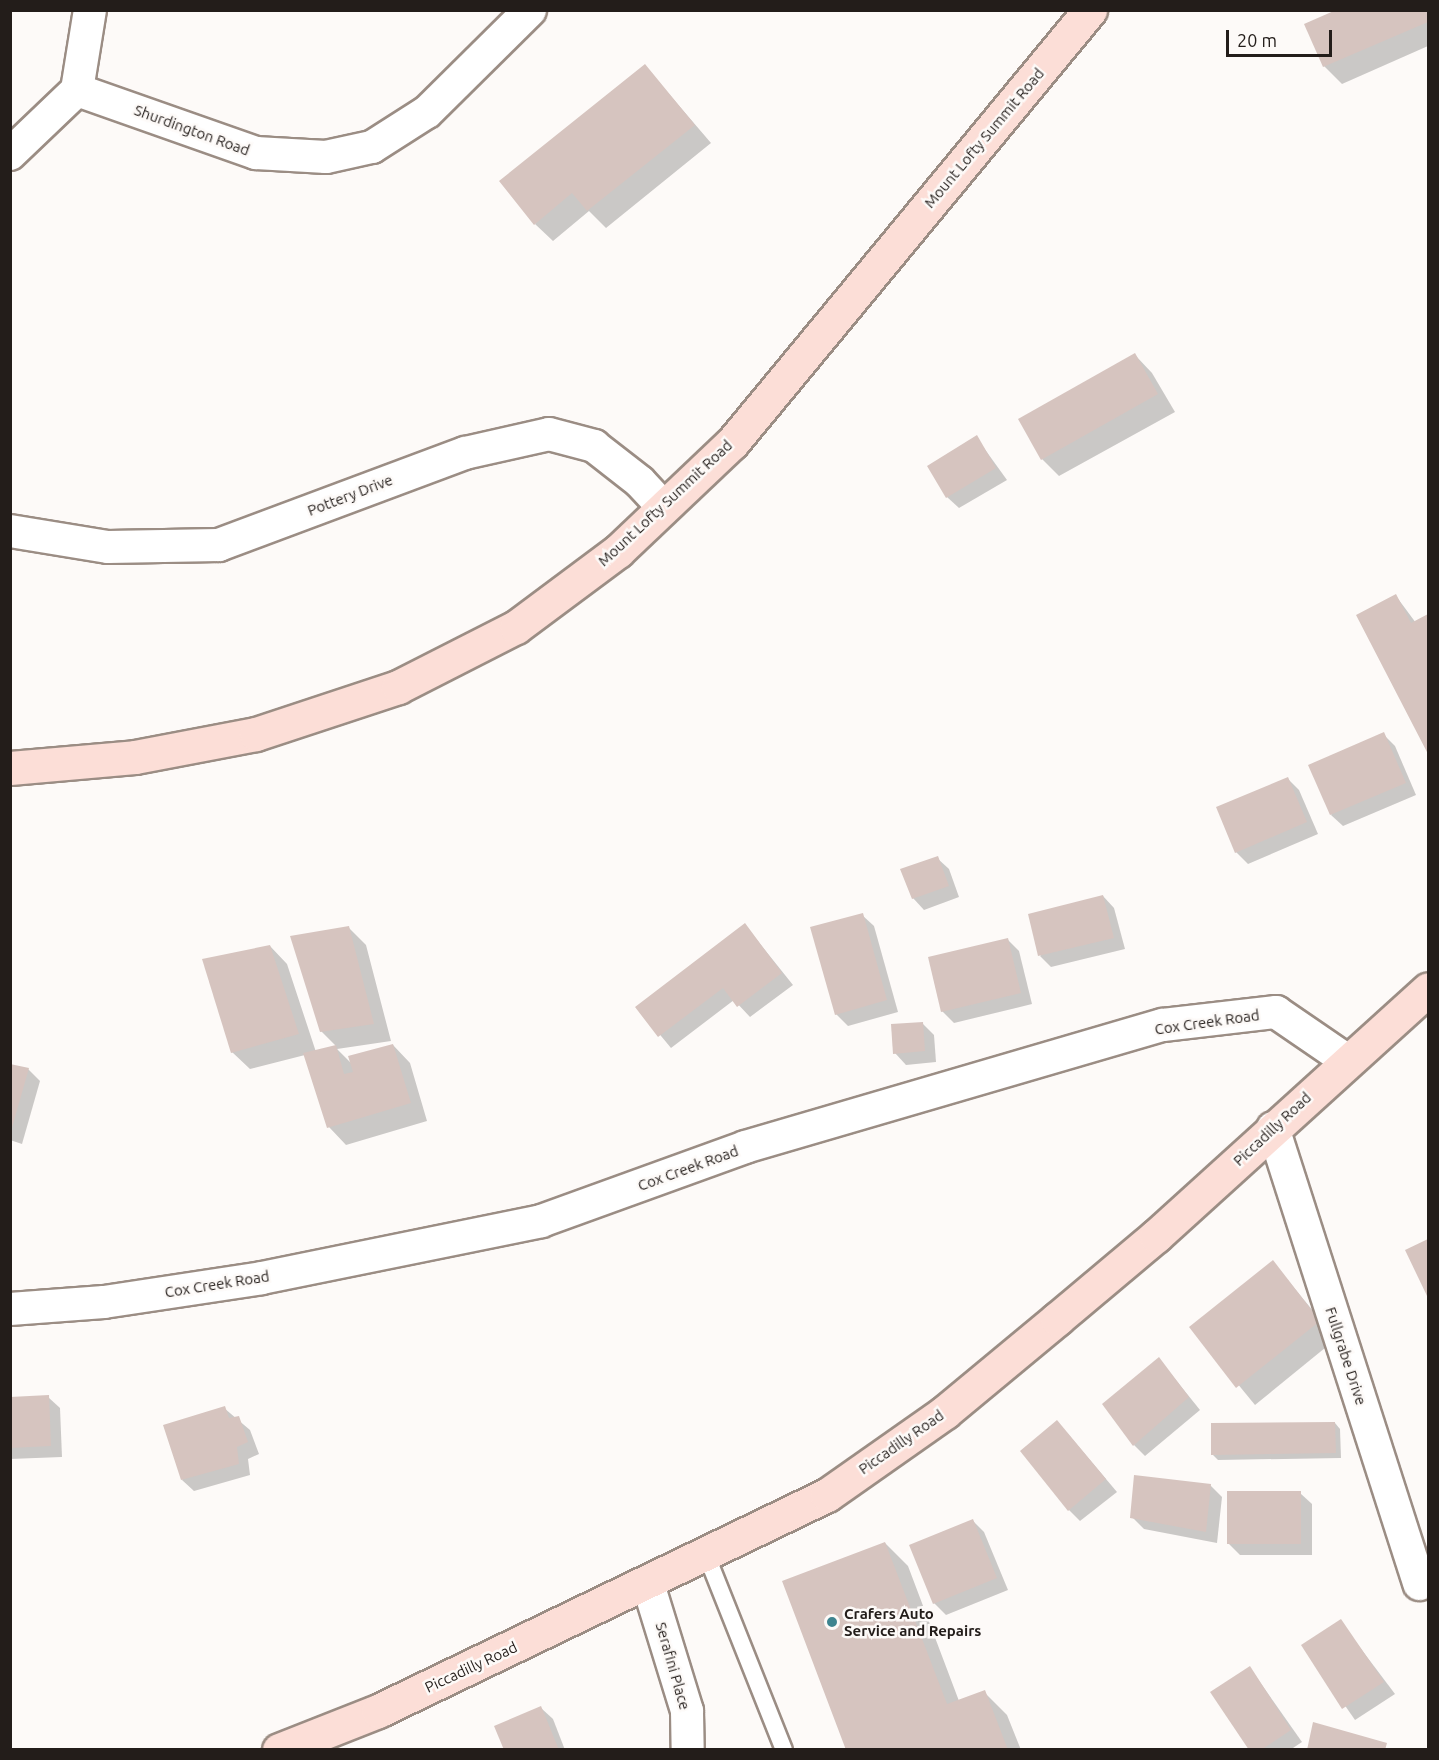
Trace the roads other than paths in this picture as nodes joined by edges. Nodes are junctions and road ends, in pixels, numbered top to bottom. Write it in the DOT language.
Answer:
graph roads {
  1 [pos="90,10"];
  2 [pos="530,10"];
  3 [pos="1090,10"];
  4 [pos="77,90"];
  5 [pos="10,154"];
  6 [pos="664,508"];
  7 [pos="10,531"];
  8 [pos="10,768"];
  9 [pos="1428,989"];
  10 [pos="1346,1060"];
  11 [pos="1273,1128"];
  12 [pos="10,1310"];
  13 [pos="706,1554"];
  14 [pos="648,1584"];
  15 [pos="1419,1584"];
  16 [pos="279,1749"];
  17 [pos="688,1749"];
  18 [pos="784,1749"];
  1 -- 4 [label="street"];
  2 -- 4 [label="street, Shurdington Road"];
  3 -- 6 [label="main road, Mount Lofty Summit Road"];
  4 -- 5 [label="street"];
  6 -- 7 [label="street, Pottery Drive"];
  6 -- 8 [label="main road, Mount Lofty Summit Road"];
  9 -- 10 [label="main road, Piccadilly Road"];
  10 -- 11 [label="main road, Piccadilly Road"];
  10 -- 12 [label="street, Cox Creek Road"];
  11 -- 13 [label="main road, Piccadilly Road"];
  11 -- 15 [label="street, Fullgrabe Drive"];
  13 -- 14 [label="main road, Piccadilly Road"];
  13 -- 18 [label="lane"];
  14 -- 16 [label="main road, Piccadilly Road"];
  14 -- 17 [label="street, Serafini Place"];
}
